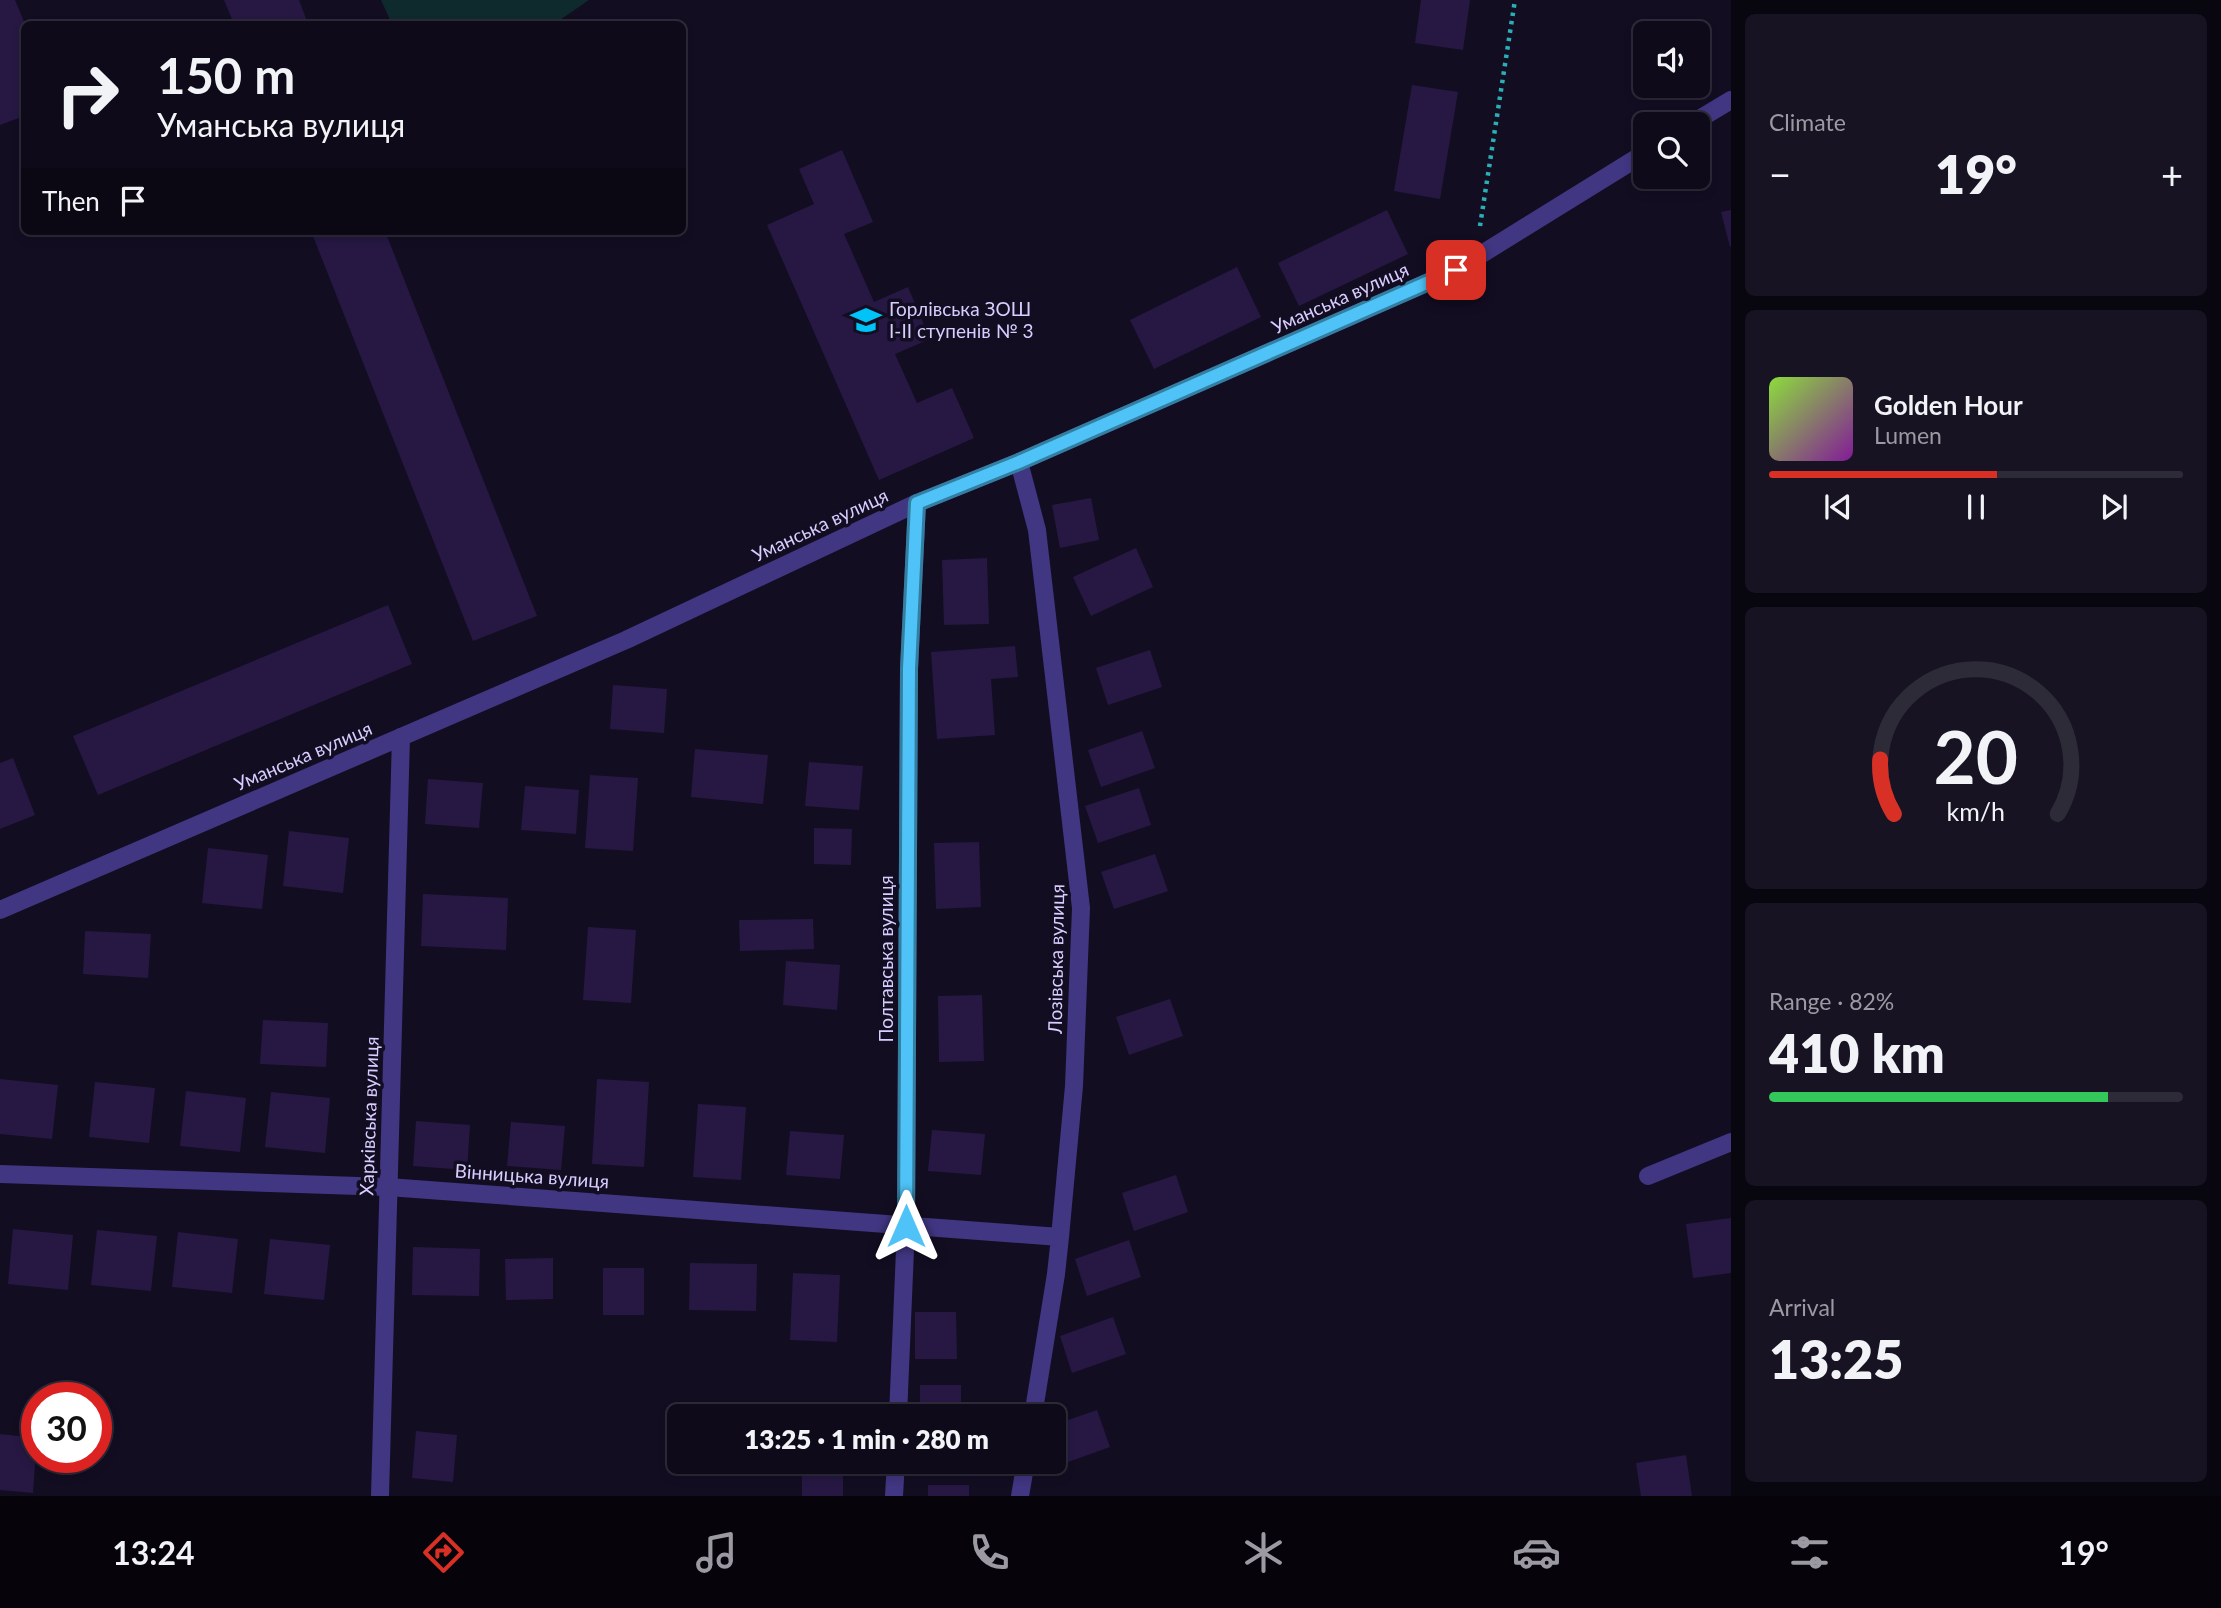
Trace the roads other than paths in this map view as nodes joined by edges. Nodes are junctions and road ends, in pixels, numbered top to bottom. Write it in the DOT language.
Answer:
graph roads {
  1 [pos="1731,100"];
  2 [pos="1710,113"];
  3 [pos="1633,160"];
  4 [pos="1019,462"];
  5 [pos="917,503"];
  6 [pos="401,737"];
  7 [pos="0,910"];
  8 [pos="1731,1142"];
  9 [pos="0,1174"];
  10 [pos="1648,1176"];
  11 [pos="388,1186"];
  12 [pos="906,1226"];
  13 [pos="1060,1237"];
  14 [pos="899,1404"];
  15 [pos="1035,1404"];
  16 [pos="895,1474"];
  17 [pos="1024,1474"];
  18 [pos="380,1496"];
  19 [pos="894,1496"];
  20 [pos="1020,1496"];
  1 -- 2 [label="street"];
  3 -- 4 [label="street, Уманська вулиця"];
  4 -- 5 [label="street, Уманська вулиця"];
  4 -- 13 [label="street, Лозівська вулиця"];
  5 -- 6 [label="street, Уманська вулиця"];
  5 -- 12 [label="street, Полтавська вулиця"];
  6 -- 7 [label="street, Уманська вулиця"];
  6 -- 11 [label="street, Харківська вулиця"];
  8 -- 10 [label="street"];
  9 -- 11 [label="street, Вінницька вулиця"];
  11 -- 12 [label="street, Вінницька вулиця"];
  11 -- 18 [label="street, Харківська вулиця"];
  12 -- 13 [label="street, Вінницька вулиця"];
  12 -- 14 [label="street, Полтавська вулиця"];
  13 -- 15 [label="street, Лозівська вулиця"];
  16 -- 19 [label="street"];
  17 -- 20 [label="street"];
}
